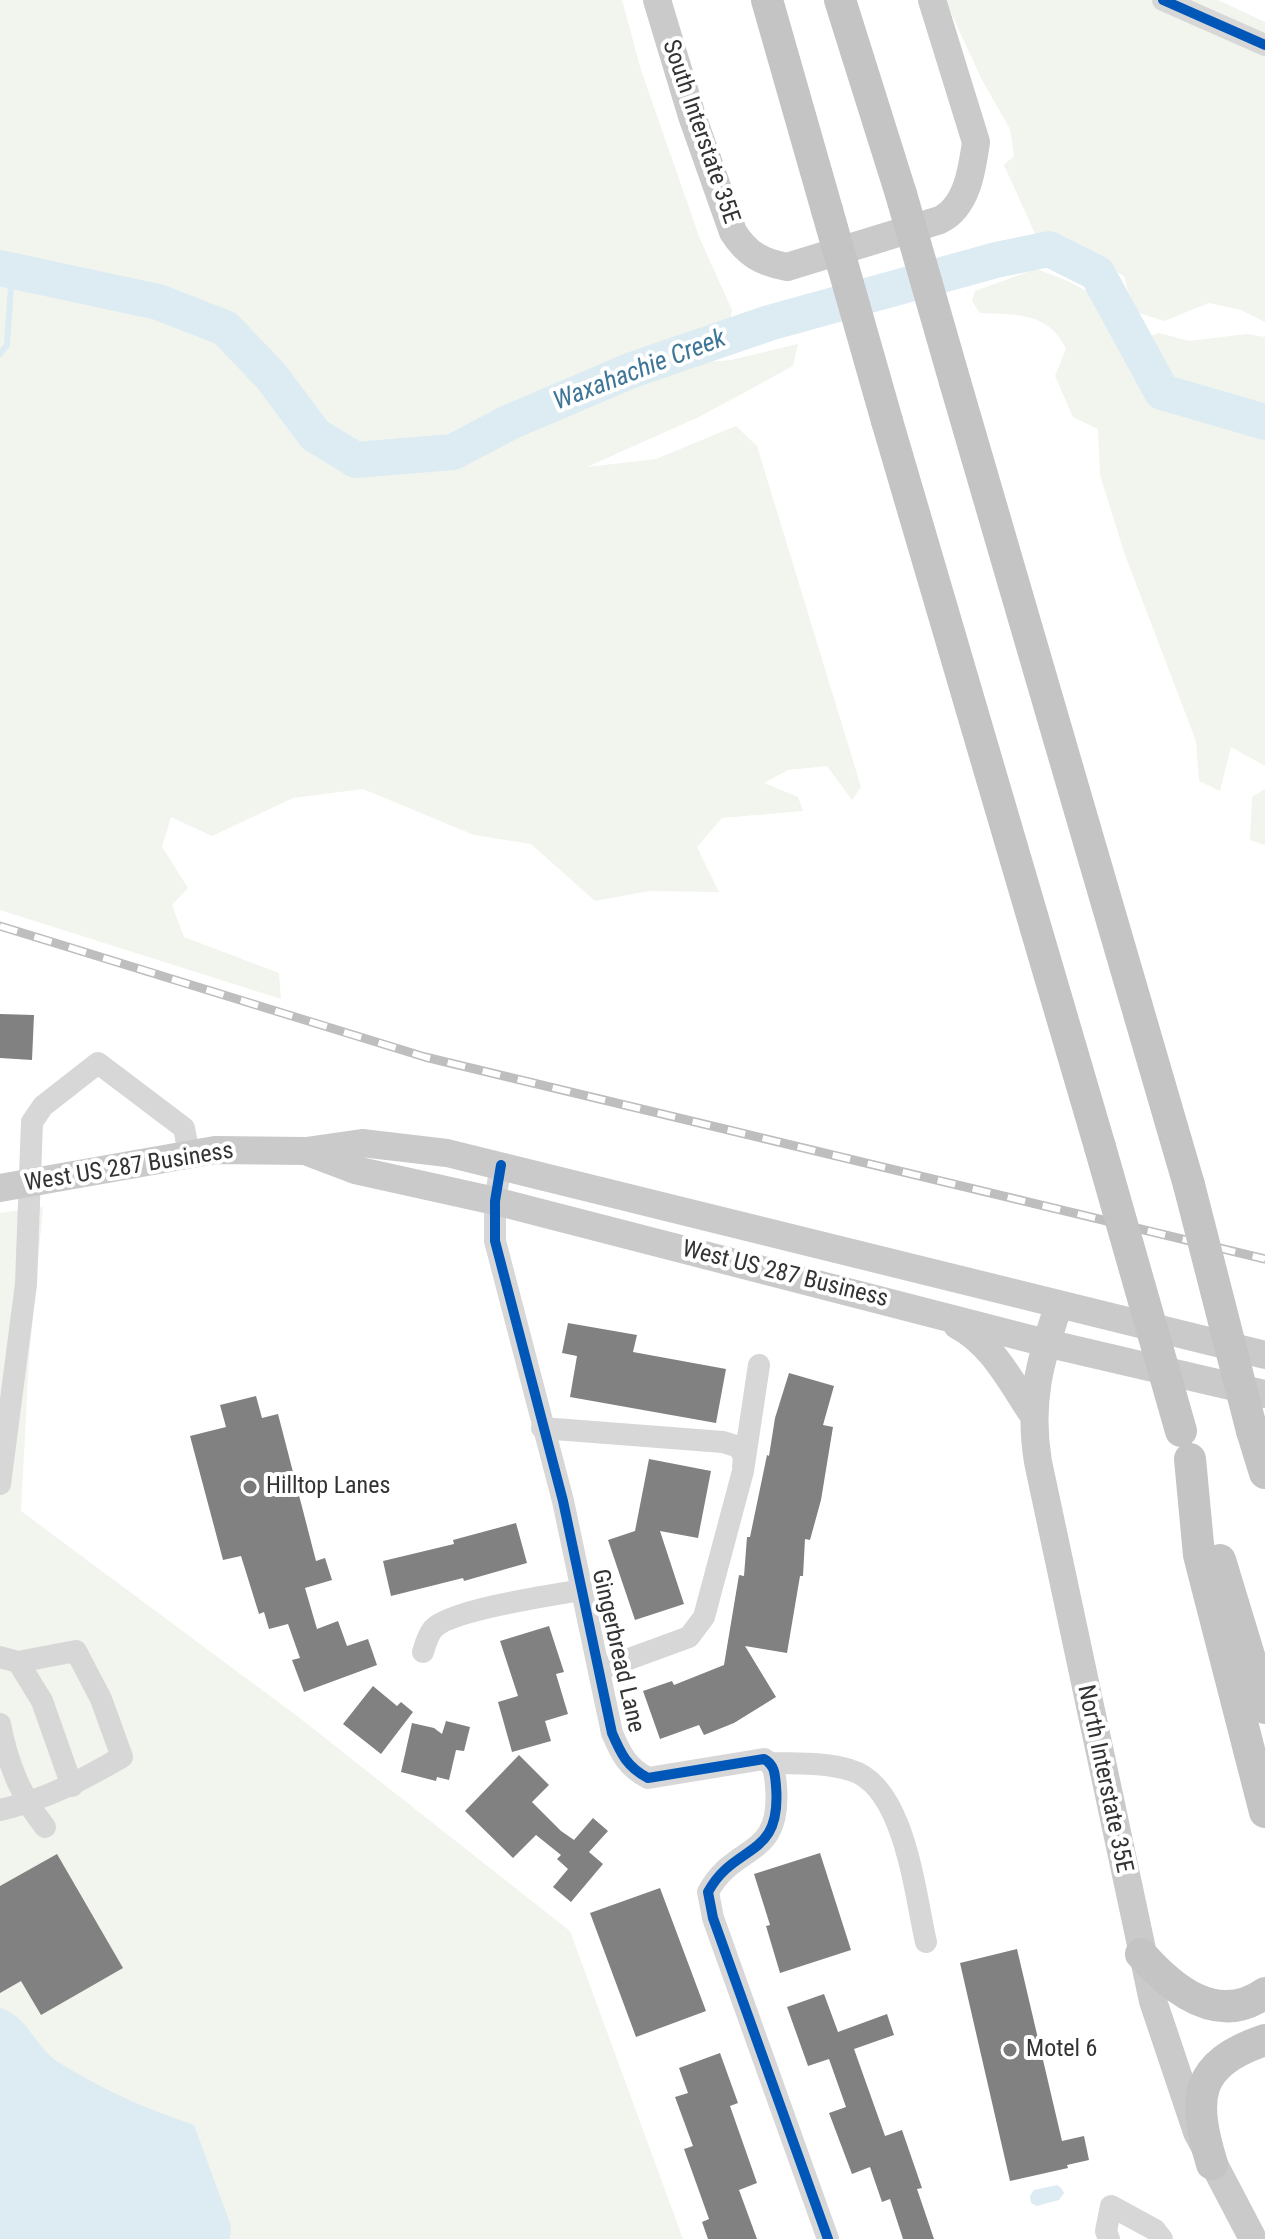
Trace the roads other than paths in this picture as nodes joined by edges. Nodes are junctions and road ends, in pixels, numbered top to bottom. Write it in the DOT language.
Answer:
graph roads {
  1 [pos="657,0"];
  2 [pos="767,0"];
  3 [pos="840,0"];
  4 [pos="932,0"];
  5 [pos="1163,0"];
  6 [pos="1265,45"];
  7 [pos="306,1151"];
  8 [pos="189,1154"];
  9 [pos="501,1165"];
  10 [pos="32,1183"];
  11 [pos="0,1188"];
  12 [pos="495,1201"];
  13 [pos="1059,1304"];
  14 [pos="935,1313"];
  15 [pos="1046,1343"];
  16 [pos="1086,1352"];
  17 [pos="1265,1355"];
  18 [pos="759,1365"];
  19 [pos="1265,1394"];
  20 [pos="1034,1402"];
  21 [pos="542,1428"];
  22 [pos="1185,1445"];
  23 [pos="743,1471"];
  24 [pos="1265,1473"];
  25 [pos="0,1484"];
  26 [pos="582,1590"];
  27 [pos="423,1652"];
  28 [pos="9,1659"];
  29 [pos="599,1670"];
  30 [pos="1265,1708"];
  31 [pos="0,1724"];
  32 [pos="771,1763"];
  33 [pos="72,1786"];
  34 [pos="28,1804"];
  35 [pos="0,1810"];
  36 [pos="1265,1812"];
  37 [pos="45,1827"];
  38 [pos="926,1942"];
  39 [pos="1141,1954"];
  40 [pos="1265,1993"];
  41 [pos="1265,2040"];
  42 [pos="1212,2164"];
  43 [pos="828,2239"];
  44 [pos="1109,2239"];
  45 [pos="1162,2239"];
  46 [pos="1253,2239"];
  1 -- 4 [label="main road, South Interstate 35E"];
  2 -- 22 [label="highway, bridge"];
  3 -- 24 [label="highway, bridge"];
  5 -- 6 [label="street"];
  7 -- 8 [label="main road, West US 287 Business"];
  7 -- 9 [label="main road, West US 287 Business"];
  7 -- 12 [label="main road, West US 287 Business"];
  8 -- 10 [label="main road, West US 287 Business"];
  8 -- 10 [label="street"];
  9 -- 12 [label="street, Gingerbread Lane"];
  9 -- 13 [label="main road, West US 287 Business"];
  10 -- 11 [label="main road, West US 287 Business"];
  10 -- 25 [label="street"];
  12 -- 14 [label="main road, West US 287 Business"];
  12 -- 21 [label="street, Gingerbread Lane"];
  13 -- 15 [label="main road, North Interstate 35E"];
  13 -- 17 [label="main road, West US 287 Business"];
  14 -- 15 [label="main road, West US 287 Business"];
  14 -- 20 [label="main road"];
  15 -- 16 [label="main road, West US 287 Business"];
  15 -- 20 [label="main road, North Interstate 35E"];
  16 -- 19 [label="main road, West US 287 Business"];
  16 -- 20 [label="main road"];
  18 -- 23 [label="street"];
  20 -- 39 [label="main road, North Interstate 35E"];
  21 -- 23 [label="street"];
  21 -- 26 [label="street, Gingerbread Lane"];
  22 -- 30 [label="highway"];
  22 -- 36 [label="highway"];
  23 -- 29 [label="street"];
  26 -- 27 [label="street"];
  26 -- 29 [label="street, Gingerbread Lane"];
  28 -- 33 [label="street"];
  28 -- 33 [label="street"];
  29 -- 32 [label="street, Gingerbread Lane"];
  31 -- 34 [label="street"];
  32 -- 38 [label="street, Gingerbread Lane"];
  32 -- 43 [label="street"];
  33 -- 34 [label="street"];
  34 -- 35 [label="street"];
  34 -- 37 [label="street"];
  39 -- 40 [label="highway"];
  39 -- 42 [label="main road, North Interstate 35E"];
  41 -- 42 [label="highway"];
  42 -- 46 [label="main road, North Interstate 35E"];
  44 -- 45 [label="street"];
}
